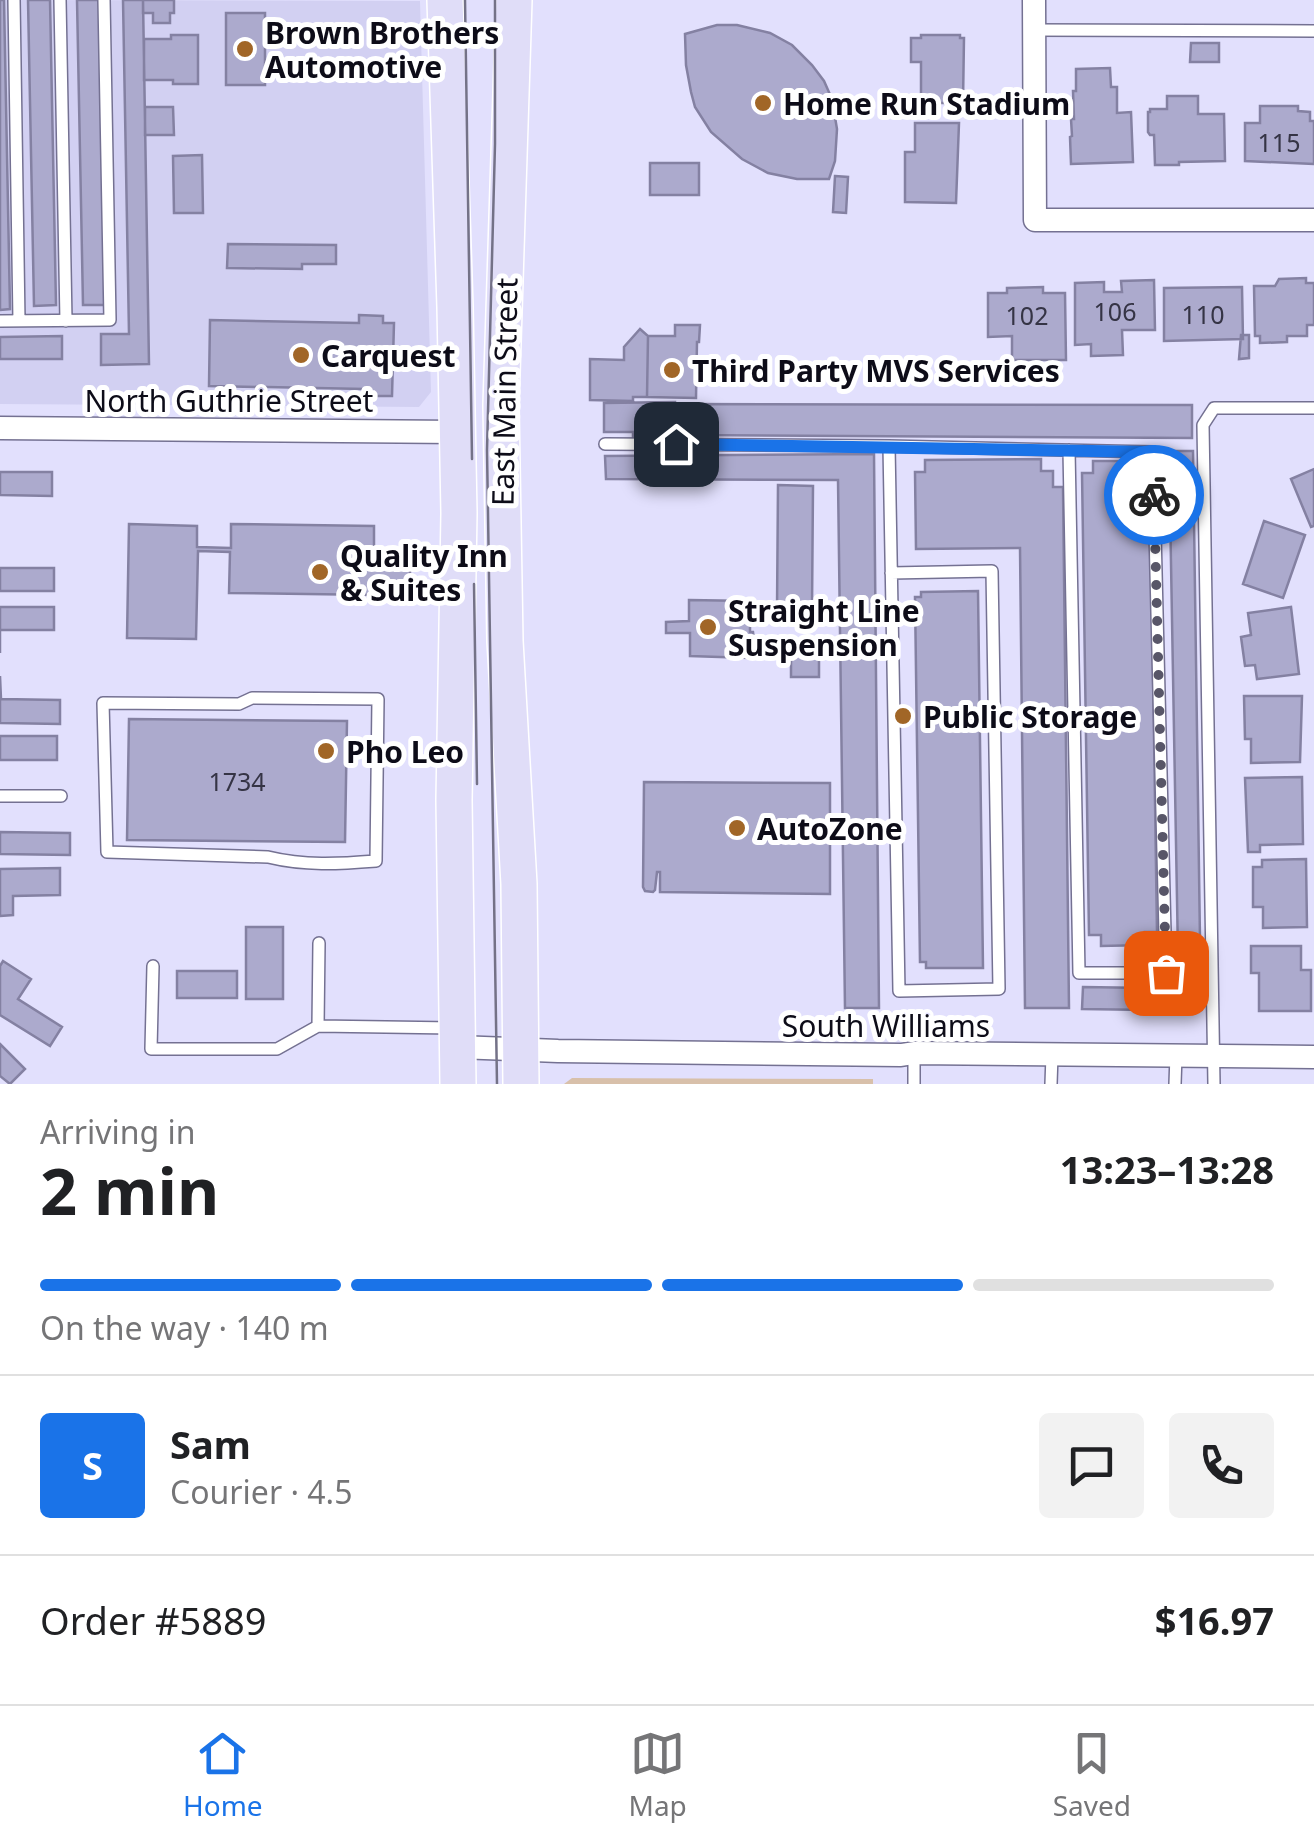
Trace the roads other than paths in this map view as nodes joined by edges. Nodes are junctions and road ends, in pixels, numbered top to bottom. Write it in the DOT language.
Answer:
graph roads {
  1 [pos="14,0"];
  2 [pos="60,0"];
  3 [pos="104,0"];
  4 [pos="445,0"];
  5 [pos="514,0"];
  6 [pos="1034,0"];
  7 [pos="1034,30"];
  8 [pos="1314,31"];
  9 [pos="1314,220"];
  10 [pos="66,320"];
  11 [pos="19,321"];
  12 [pos="0,322"];
  13 [pos="1314,408"];
  14 [pos="0,428"];
  15 [pos="457,432"];
  16 [pos="605,444"];
  17 [pos="888,446"];
  18 [pos="1068,450"];
  19 [pos="890,573"];
  20 [pos="0,796"];
  21 [pos="61,796"];
  22 [pos="376,861"];
  23 [pos="318,943"];
  24 [pos="153,966"];
  25 [pos="1166,973"];
  26 [pos="898,991"];
  27 [pos="902,1006"];
  28 [pos="1166,1009"];
  29 [pos="318,1026"];
  30 [pos="458,1038"];
  31 [pos="914,1053"];
  32 [pos="1052,1055"];
  33 [pos="1176,1055"];
  34 [pos="1214,1056"];
  35 [pos="1314,1056"];
  36 [pos="521,1067"];
  37 [pos="458,1084"];
  38 [pos="914,1084"];
  39 [pos="1052,1084"];
  40 [pos="1175,1084"];
  41 [pos="1214,1084"];
  1 -- 11 [label="lane"];
  2 -- 10 [label="lane"];
  3 -- 10 [label="lane"];
  4 -- 15 [label="main road, East Main Street"];
  5 -- 36 [label="main road, East Main Street"];
  6 -- 7 [label="street"];
  7 -- 8 [label="lane"];
  7 -- 9 [label="street"];
  10 -- 11 [label="lane"];
  11 -- 12 [label="lane"];
  13 -- 34 [label="lane"];
  14 -- 15 [label="street, North Guthrie Street"];
  15 -- 30 [label="main road, East Main Street"];
  16 -- 17 [label="lane"];
  17 -- 18 [label="lane"];
  17 -- 19 [label="lane"];
  18 -- 25 [label="lane"];
  18 -- 25 [label="lane"];
  19 -- 26 [label="lane"];
  19 -- 26 [label="lane"];
  20 -- 21 [label="lane"];
  22 -- 22 [label="lane"];
  23 -- 29 [label="lane"];
  24 -- 29 [label="lane"];
  25 -- 28 [label="lane"];
  26 -- 27 [label="lane"];
  29 -- 30 [label="lane"];
  30 -- 36 [label="street, South Williams"];
  30 -- 37 [label="main road, East Main Street"];
  31 -- 32 [label="street, South Williams"];
  31 -- 36 [label="street, South Williams"];
  31 -- 38 [label="lane"];
  32 -- 33 [label="street, South Williams"];
  32 -- 39 [label="lane"];
  33 -- 34 [label="street, South Williams"];
  33 -- 40 [label="lane"];
  34 -- 35 [label="street, South Williams"];
  34 -- 41 [label="lane"];
}
